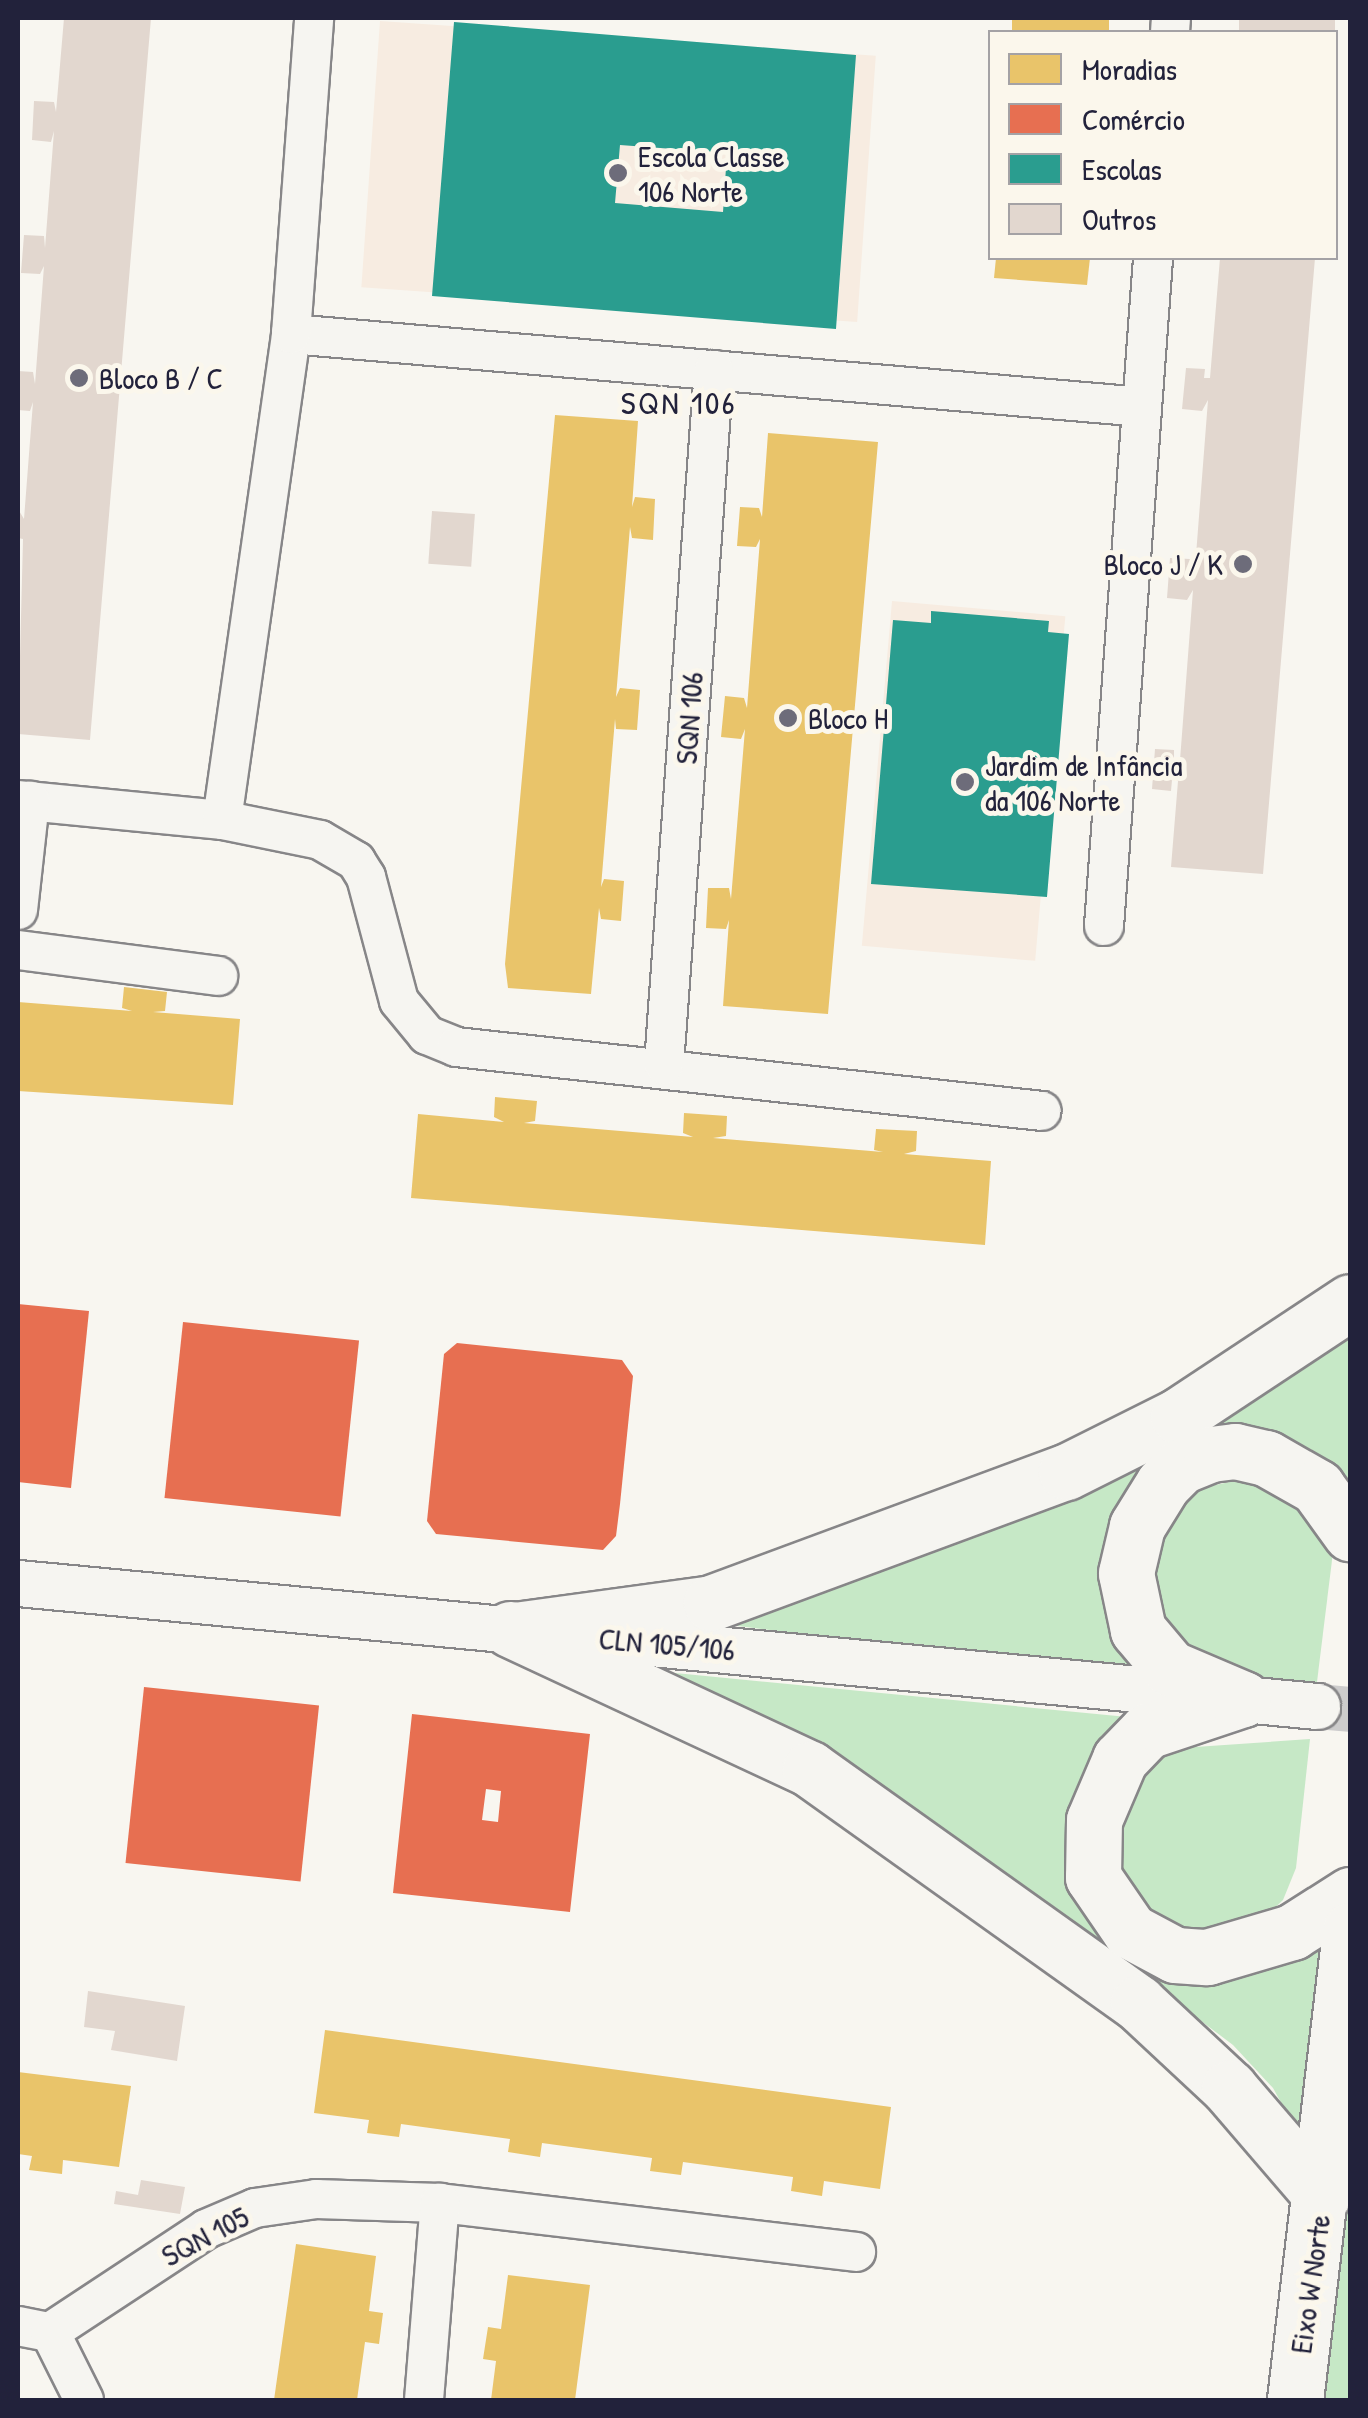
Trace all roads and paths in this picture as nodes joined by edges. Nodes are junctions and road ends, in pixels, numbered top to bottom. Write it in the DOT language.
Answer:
graph roads {
  1 [pos="314,18"];
  2 [pos="1153,260"];
  3 [pos="290,334"];
  4 [pos="714,370"];
  5 [pos="1142,408"];
  6 [pos="24,800"];
  7 [pos="222,820"];
  8 [pos="18,910"];
  9 [pos="1104,926"];
  10 [pos="18,950"];
  11 [pos="218,976"];
  12 [pos="664,1066"];
  13 [pos="1042,1111"];
  14 [pos="1350,1302"];
  15 [pos="1350,1534"];
  16 [pos="18,1582"];
  17 [pos="512,1630"];
  18 [pos="1244,1699"];
  19 [pos="1317,1706"];
  20 [pos="1350,1894"];
  21 [pos="1350,1930"];
  22 [pos="1322,2196"];
  23 [pos="440,2202"];
  24 [pos="856,2252"];
  25 [pos="34,2329"];
  26 [pos="84,2400"];
  27 [pos="424,2400"];
  28 [pos="1295,2400"];
  1 -- 3 [label="street"];
  2 -- 5 [label="street"];
  3 -- 4 [label="street"];
  3 -- 7 [label="street"];
  4 -- 5 [label="street"];
  4 -- 12 [label="street, SQN 106"];
  5 -- 9 [label="street"];
  6 -- 7 [label="street"];
  6 -- 8 [label="street"];
  7 -- 12 [label="street"];
  10 -- 11 [label="street"];
  12 -- 13 [label="street"];
  14 -- 17 [label="main road"];
  15 -- 18 [label="main road"];
  16 -- 17 [label="street, CLN 105/106"];
  17 -- 18 [label="street, CLN 105/106"];
  17 -- 22 [label="main road"];
  18 -- 19 [label="street, CLN 105/106"];
  18 -- 20 [label="main road"];
  21 -- 22 [label="main road, Eixo W Norte"];
  22 -- 28 [label="main road, Eixo W Norte"];
  23 -- 24 [label="street, SQN 105"];
  23 -- 25 [label="street, SQN 105"];
  23 -- 27 [label="street"];
  25 -- 26 [label="street, SQN 105"];
}
